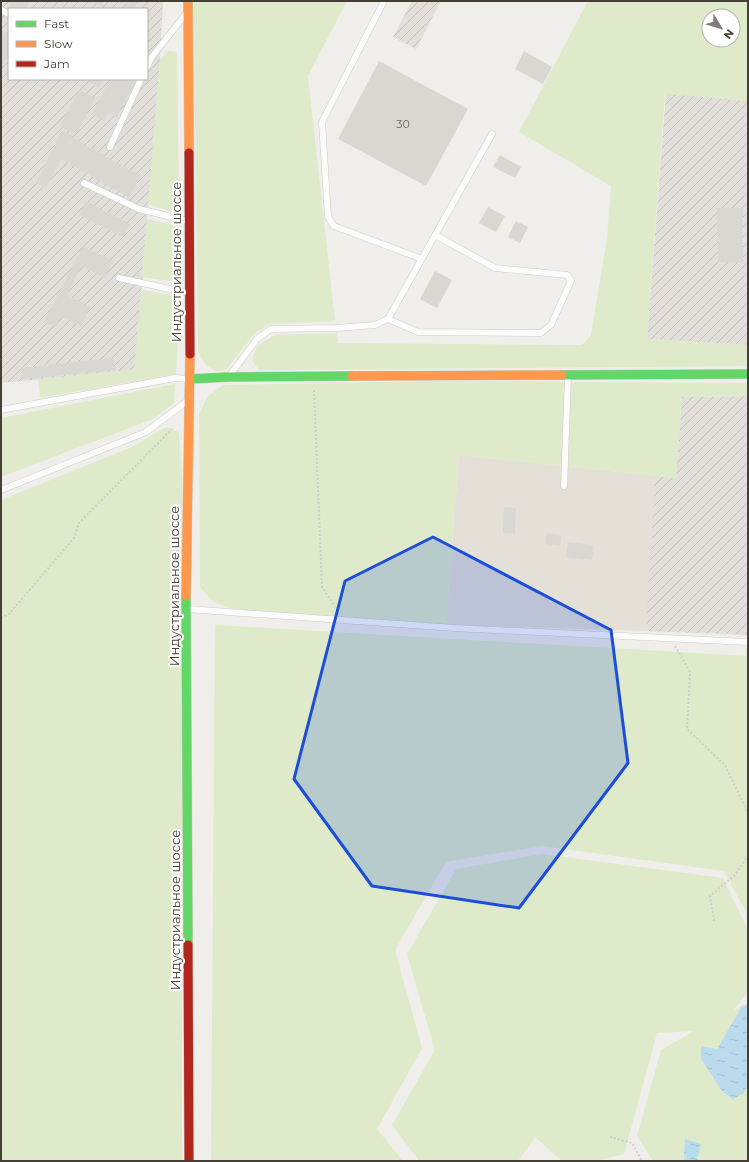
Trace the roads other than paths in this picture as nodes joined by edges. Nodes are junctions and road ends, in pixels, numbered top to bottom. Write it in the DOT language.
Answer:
graph roads {
  1 [pos="184,1"];
  2 [pos="188,1"];
  3 [pos="384,1"];
  4 [pos="187,12"];
  5 [pos="148,65"];
  6 [pos="141,80"];
  7 [pos="492,134"];
  8 [pos="110,148"];
  9 [pos="84,183"];
  10 [pos="188,221"];
  11 [pos="435,235"];
  12 [pos="422,260"];
  13 [pos="119,278"];
  14 [pos="189,293"];
  15 [pos="388,319"];
  16 [pos="748,374"];
  17 [pos="568,376"];
  18 [pos="228,377"];
  19 [pos="190,379"];
  20 [pos="189,400"];
  21 [pos="1,410"];
  22 [pos="564,486"];
  23 [pos="1,490"];
  24 [pos="186,609"];
  25 [pos="748,642"];
  26 [pos="189,1161"];
  1 -- 4 [label="main road, Индустриальное шоссе"];
  2 -- 4 [label="main road, Индустриальное шоссе"];
  3 -- 12 [label="lane"];
  4 -- 5 [label="lane"];
  4 -- 10 [label="main road, Индустриальное шоссе"];
  6 -- 8 [label="lane"];
  7 -- 11 [label="lane"];
  9 -- 10 [label="lane"];
  10 -- 14 [label="main road, Индустриальное шоссе"];
  11 -- 12 [label="lane"];
  11 -- 15 [label="lane"];
  12 -- 15 [label="lane"];
  13 -- 14 [label="lane"];
  14 -- 19 [label="main road, Индустриальное шоссе"];
  15 -- 18 [label="lane"];
  16 -- 17 [label="main road"];
  17 -- 18 [label="main road"];
  17 -- 22 [label="lane"];
  18 -- 19 [label="main road"];
  19 -- 20 [label="main road, Индустриальное шоссе"];
  19 -- 21 [label="lane"];
  20 -- 23 [label="lane"];
  20 -- 24 [label="main road, Индустриальное шоссе"];
  24 -- 25 [label="lane"];
  24 -- 26 [label="main road, Индустриальное шоссе"];
}
